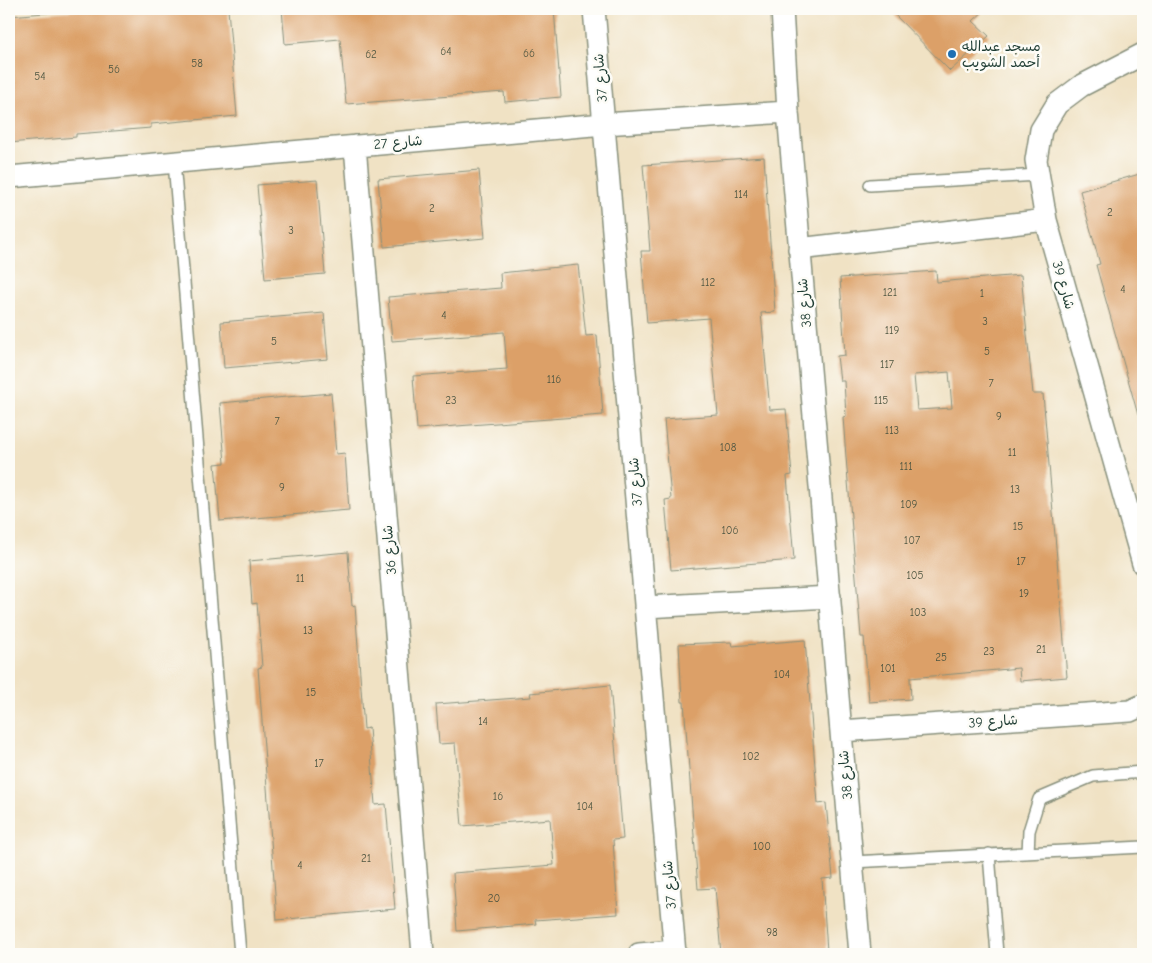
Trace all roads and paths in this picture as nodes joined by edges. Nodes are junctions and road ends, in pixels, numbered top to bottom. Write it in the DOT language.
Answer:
graph roads {
  1 [pos="594,9"];
  2 [pos="782,9"];
  3 [pos="1143,54"];
  4 [pos="788,112"];
  5 [pos="604,124"];
  6 [pos="355,146"];
  7 [pos="174,162"];
  8 [pos="1038,175"];
  9 [pos="9,177"];
  10 [pos="870,185"];
  11 [pos="1046,220"];
  12 [pos="800,249"];
  13 [pos="1143,564"];
  14 [pos="830,597"];
  15 [pos="645,607"];
  16 [pos="1143,705"];
  17 [pos="841,731"];
  18 [pos="1143,772"];
  19 [pos="1143,847"];
  20 [pos="1028,853"];
  21 [pos="989,854"];
  22 [pos="852,862"];
  23 [pos="675,953"];
  24 [pos="240,954"];
  25 [pos="423,954"];
  26 [pos="639,954"];
  27 [pos="860,954"];
  28 [pos="998,954"];
  1 -- 5 [label="street, شارع 37"];
  2 -- 4 [label="street, شارع 38"];
  3 -- 8 [label="street, شارع 39"];
  4 -- 5 [label="street, شارع 27"];
  4 -- 12 [label="street, شارع 38"];
  5 -- 6 [label="street, شارع 27"];
  5 -- 15 [label="street, شارع 37"];
  6 -- 7 [label="street, شارع 27"];
  6 -- 25 [label="street, شارع 36"];
  7 -- 9 [label="street, شارع 27"];
  7 -- 24 [label="lane"];
  8 -- 10 [label="lane"];
  8 -- 11 [label="street, شارع 39"];
  11 -- 12 [label="street"];
  11 -- 13 [label="street, شارع 39"];
  12 -- 14 [label="street, شارع 38"];
  14 -- 15 [label="street"];
  14 -- 17 [label="street, شارع 38"];
  15 -- 23 [label="street, شارع 37"];
  16 -- 17 [label="street, شارع 39"];
  17 -- 22 [label="street, شارع 38"];
  18 -- 20 [label="lane"];
  19 -- 20 [label="lane"];
  20 -- 21 [label="lane"];
  21 -- 22 [label="lane"];
  21 -- 28 [label="lane"];
  22 -- 27 [label="street, شارع 38"];
  23 -- 26 [label="street"];
}
